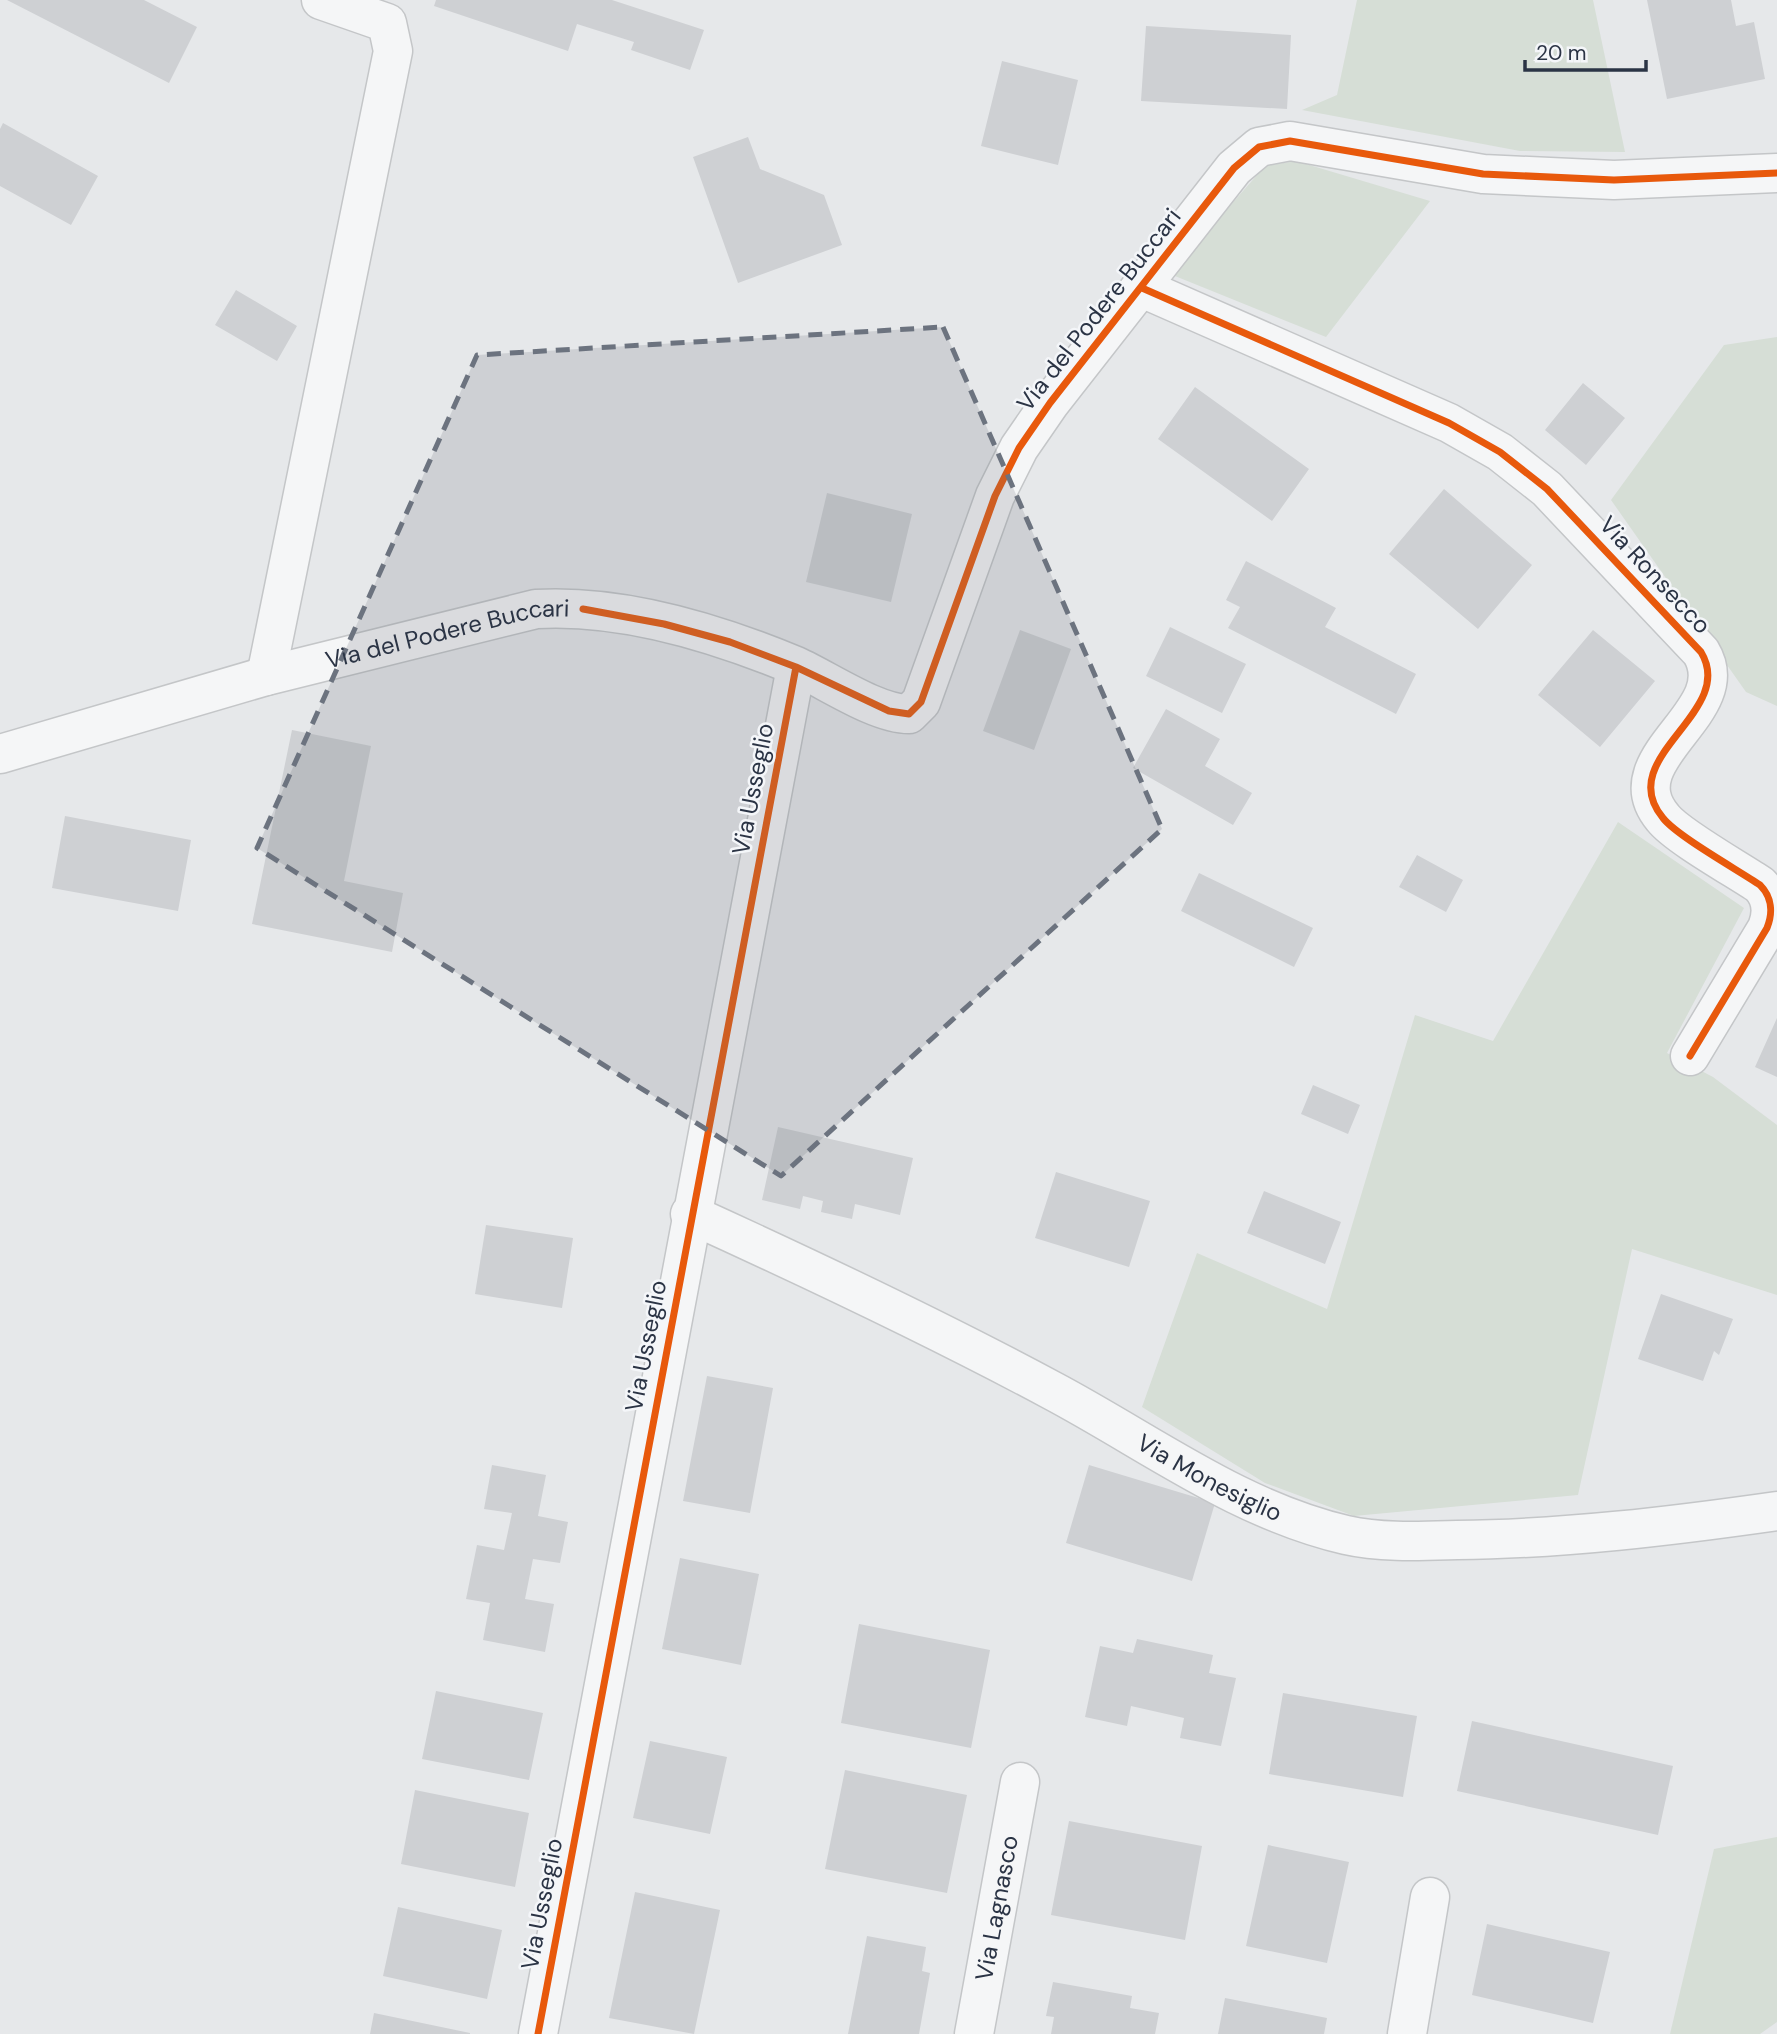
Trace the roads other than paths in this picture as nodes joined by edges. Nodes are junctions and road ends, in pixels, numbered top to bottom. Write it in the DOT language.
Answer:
graph roads {
  1 [pos="321,0"];
  2 [pos="1777,173"];
  3 [pos="1142,288"];
  4 [pos="796,667"];
  5 [pos="266,676"];
  6 [pos="0,754"];
  7 [pos="1690,1056"];
  8 [pos="690,1214"];
  9 [pos="1777,1511"];
  10 [pos="1020,1782"];
  11 [pos="1430,1897"];
  12 [pos="538,2034"];
  13 [pos="974,2034"];
  14 [pos="1407,2034"];
  1 -- 5 [label="street"];
  2 -- 3 [label="street, Via del Podere Buccari"];
  3 -- 4 [label="street, Via del Podere Buccari"];
  3 -- 7 [label="street, Via Ronsecco"];
  4 -- 5 [label="street, Via del Podere Buccari"];
  4 -- 8 [label="street, Via Usseglio"];
  5 -- 6 [label="street, Via del Podere Buccari"];
  8 -- 9 [label="street, Via Monesiglio"];
  8 -- 12 [label="street, Via Usseglio"];
  10 -- 13 [label="street, Via Lagnasco"];
  11 -- 14 [label="street"];
}
